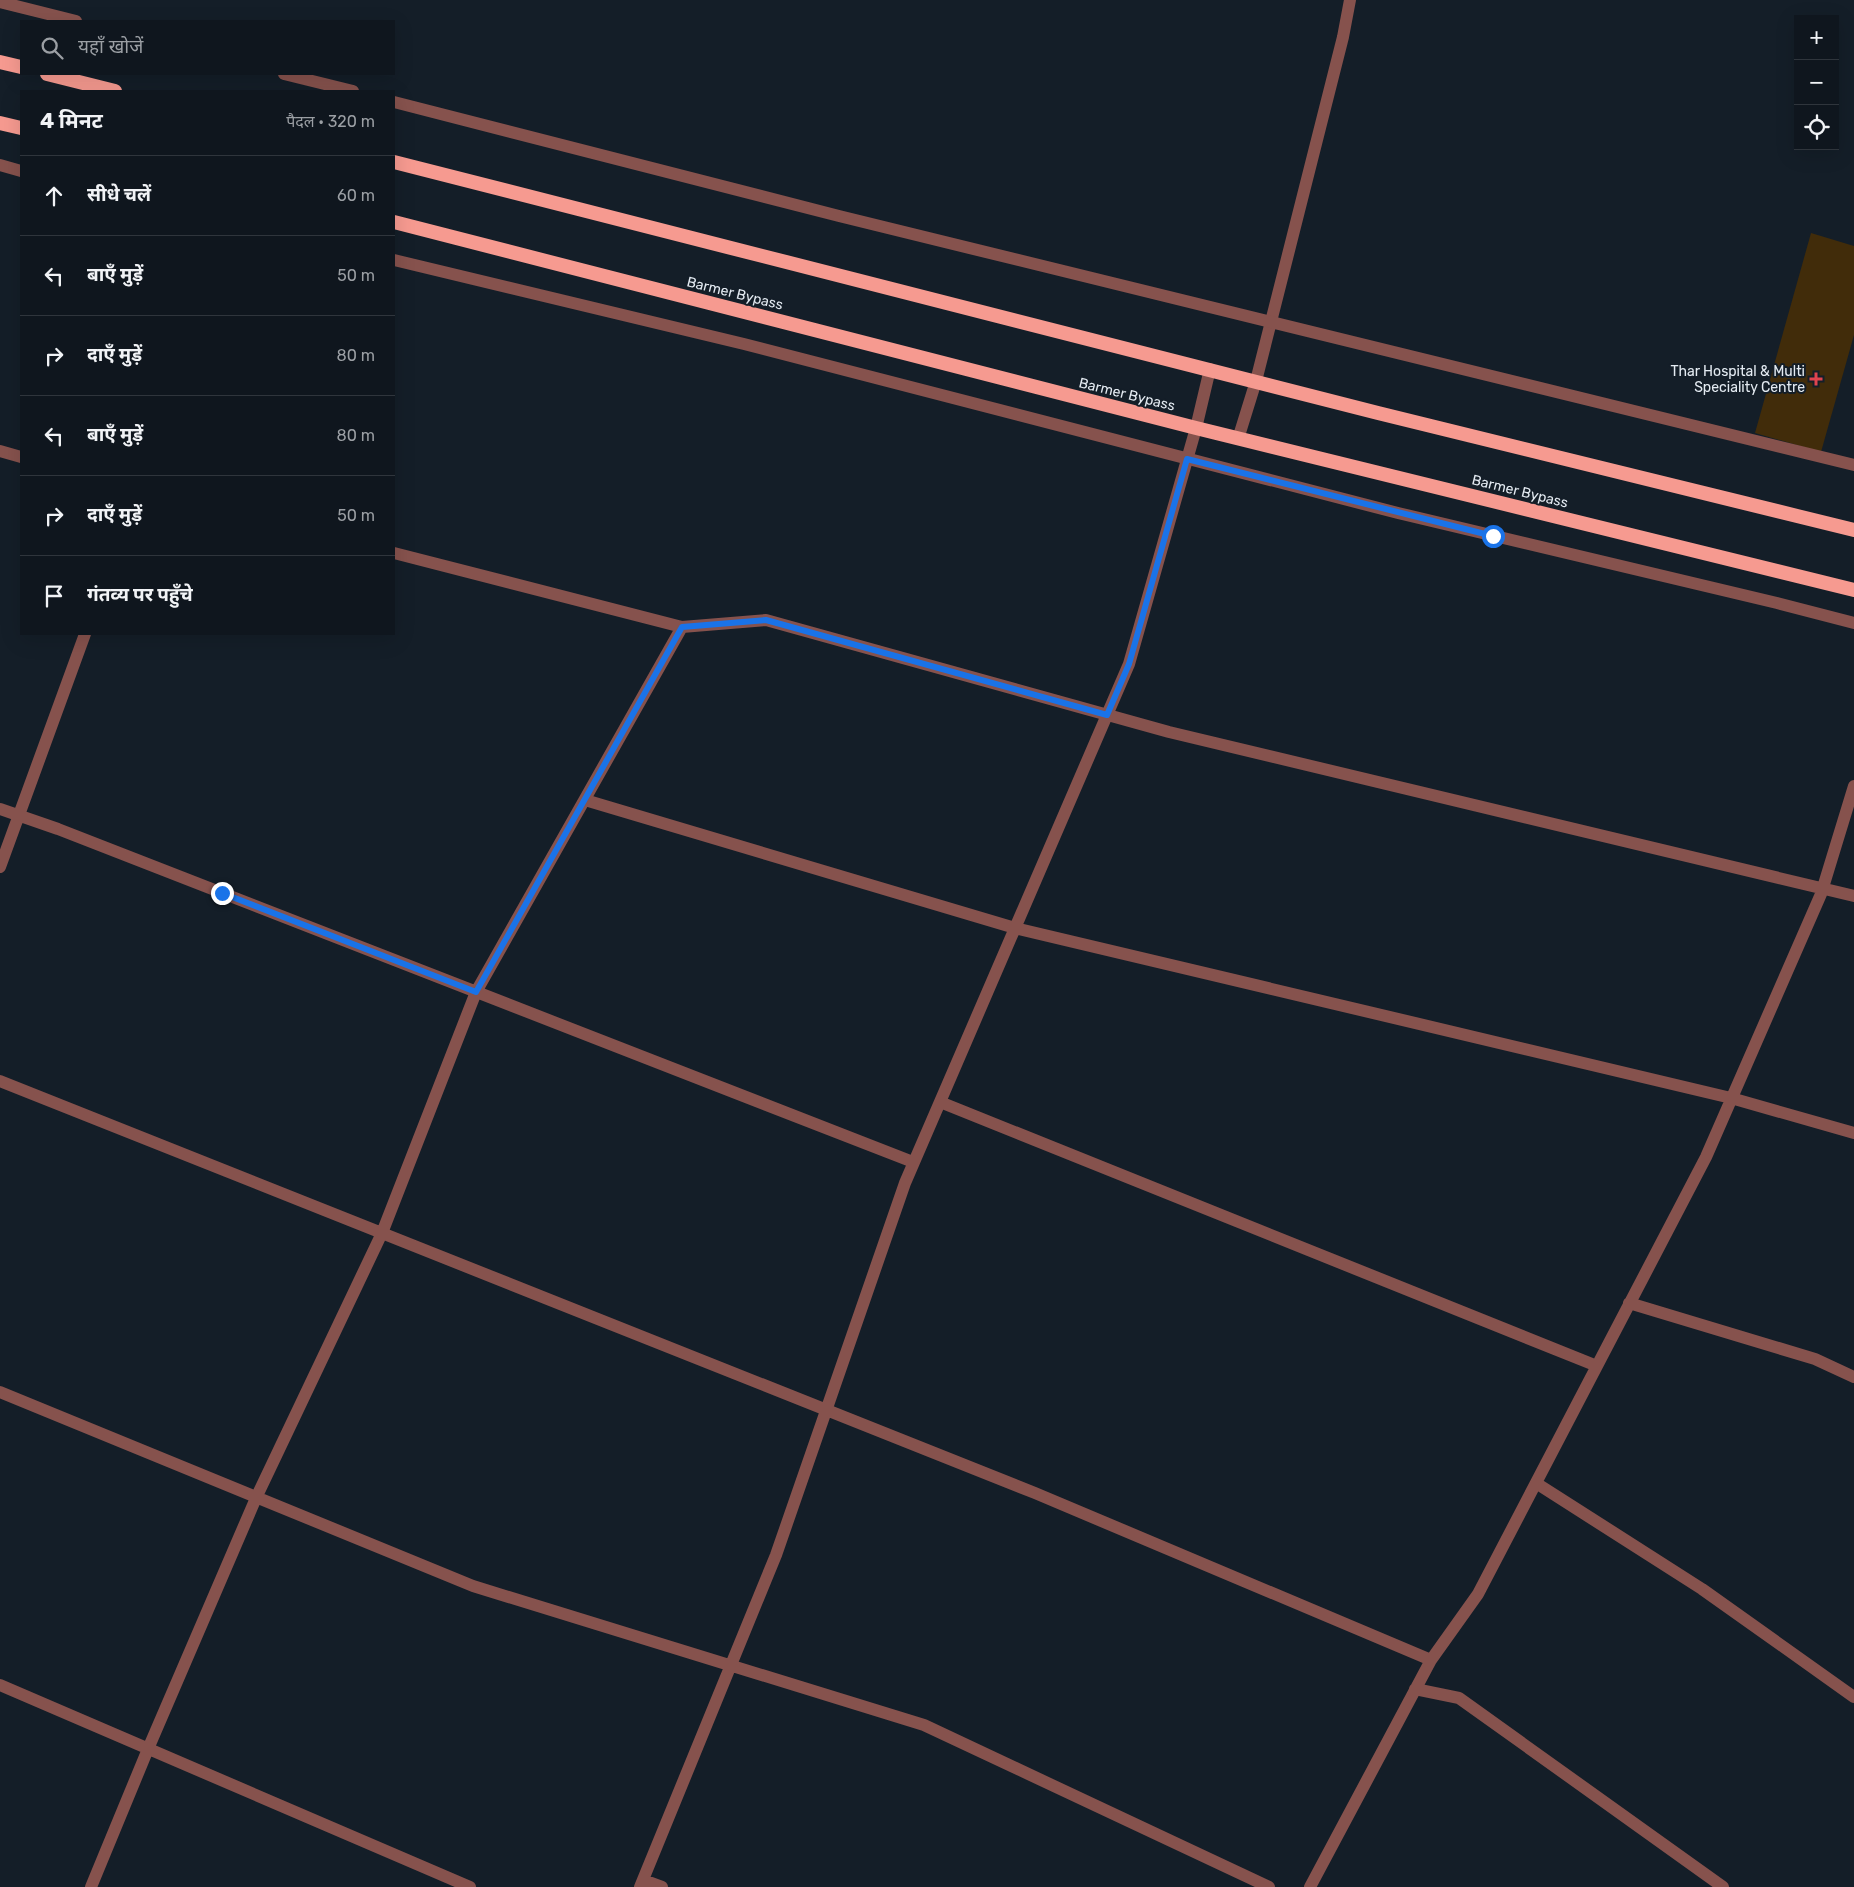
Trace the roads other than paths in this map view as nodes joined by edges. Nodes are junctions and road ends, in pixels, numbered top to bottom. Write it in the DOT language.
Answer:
graph roads {
  1 [pos="1350,0"];
  2 [pos="0,2"];
  3 [pos="72,20"];
  4 [pos="0,62"];
  5 [pos="20,67"];
  6 [pos="51,75"];
  7 [pos="288,75"];
  8 [pos="111,90"];
  9 [pos="349,90"];
  10 [pos="395,102"];
  11 [pos="0,123"];
  12 [pos="20,128"];
  13 [pos="395,162"];
  14 [pos="0,166"];
  15 [pos="20,170"];
  16 [pos="395,222"];
  17 [pos="395,260"];
  18 [pos="1271,322"];
  19 [pos="1210,369"];
  20 [pos="1256,382"];
  21 [pos="1196,428"];
  22 [pos="1238,439"];
  23 [pos="0,451"];
  24 [pos="20,457"];
  25 [pos="1187,459"];
  26 [pos="1854,465"];
  27 [pos="1854,530"];
  28 [pos="395,553"];
  29 [pos="1854,590"];
  30 [pos="1854,624"];
  31 [pos="682,627"];
  32 [pos="84,635"];
  33 [pos="1107,715"];
  34 [pos="1854,786"];
  35 [pos="584,800"];
  36 [pos="0,809"];
  37 [pos="17,815"];
  38 [pos="0,867"];
  39 [pos="1822,889"];
  40 [pos="1854,896"];
  41 [pos="1015,928"];
  42 [pos="476,992"];
  43 [pos="0,1081"];
  44 [pos="1731,1098"];
  45 [pos="940,1102"];
  46 [pos="1854,1133"];
  47 [pos="913,1162"];
  48 [pos="382,1233"];
  49 [pos="1630,1303"];
  50 [pos="1597,1366"];
  51 [pos="1854,1377"];
  52 [pos="0,1392"];
  53 [pos="827,1410"];
  54 [pos="1536,1483"];
  55 [pos="256,1498"];
  56 [pos="1431,1660"];
  57 [pos="731,1666"];
  58 [pos="0,1685"];
  59 [pos="1415,1689"];
  60 [pos="1854,1697"];
  61 [pos="148,1748"];
  62 [pos="642,1884"];
  63 [pos="90,1887"];
  64 [pos="470,1887"];
  65 [pos="662,1887"];
  66 [pos="1269,1887"];
  67 [pos="1310,1887"];
  68 [pos="1723,1887"];
  1 -- 18 [label="street"];
  2 -- 3 [label="street"];
  4 -- 5 [label="highway"];
  6 -- 8 [label="highway"];
  7 -- 9 [label="street"];
  10 -- 18 [label="street"];
  11 -- 12 [label="highway"];
  13 -- 19 [label="highway"];
  14 -- 15 [label="street"];
  16 -- 21 [label="highway, Barmer Bypass"];
  17 -- 25 [label="street"];
  18 -- 20 [label="street"];
  18 -- 26 [label="street"];
  19 -- 20 [label="highway"];
  19 -- 21 [label="street"];
  20 -- 22 [label="street"];
  20 -- 27 [label="highway"];
  21 -- 22 [label="highway, Barmer Bypass"];
  21 -- 25 [label="street"];
  22 -- 29 [label="highway, Barmer Bypass"];
  23 -- 24 [label="street"];
  25 -- 30 [label="street"];
  25 -- 33 [label="street"];
  28 -- 31 [label="street"];
  31 -- 33 [label="street"];
  31 -- 35 [label="street"];
  32 -- 37 [label="street"];
  33 -- 39 [label="street"];
  33 -- 41 [label="street"];
  34 -- 39 [label="street"];
  35 -- 41 [label="street"];
  35 -- 42 [label="street"];
  36 -- 37 [label="street"];
  37 -- 38 [label="street"];
  37 -- 42 [label="street"];
  39 -- 40 [label="street"];
  39 -- 44 [label="street"];
  41 -- 44 [label="street"];
  41 -- 45 [label="street"];
  42 -- 47 [label="street"];
  42 -- 48 [label="street"];
  43 -- 48 [label="street"];
  44 -- 46 [label="street"];
  44 -- 49 [label="street"];
  45 -- 47 [label="street"];
  45 -- 50 [label="street"];
  47 -- 53 [label="street"];
  48 -- 53 [label="street"];
  48 -- 55 [label="street"];
  49 -- 50 [label="street"];
  49 -- 51 [label="street"];
  50 -- 54 [label="street"];
  52 -- 55 [label="street"];
  53 -- 56 [label="street"];
  53 -- 57 [label="street"];
  54 -- 56 [label="street"];
  54 -- 60 [label="street"];
  55 -- 57 [label="street"];
  55 -- 61 [label="street"];
  56 -- 59 [label="street"];
  57 -- 62 [label="street"];
  57 -- 66 [label="street"];
  58 -- 61 [label="street"];
  59 -- 67 [label="street"];
  59 -- 68 [label="street"];
  61 -- 63 [label="street"];
  61 -- 64 [label="street"];
  62 -- 65 [label="street"];
}
